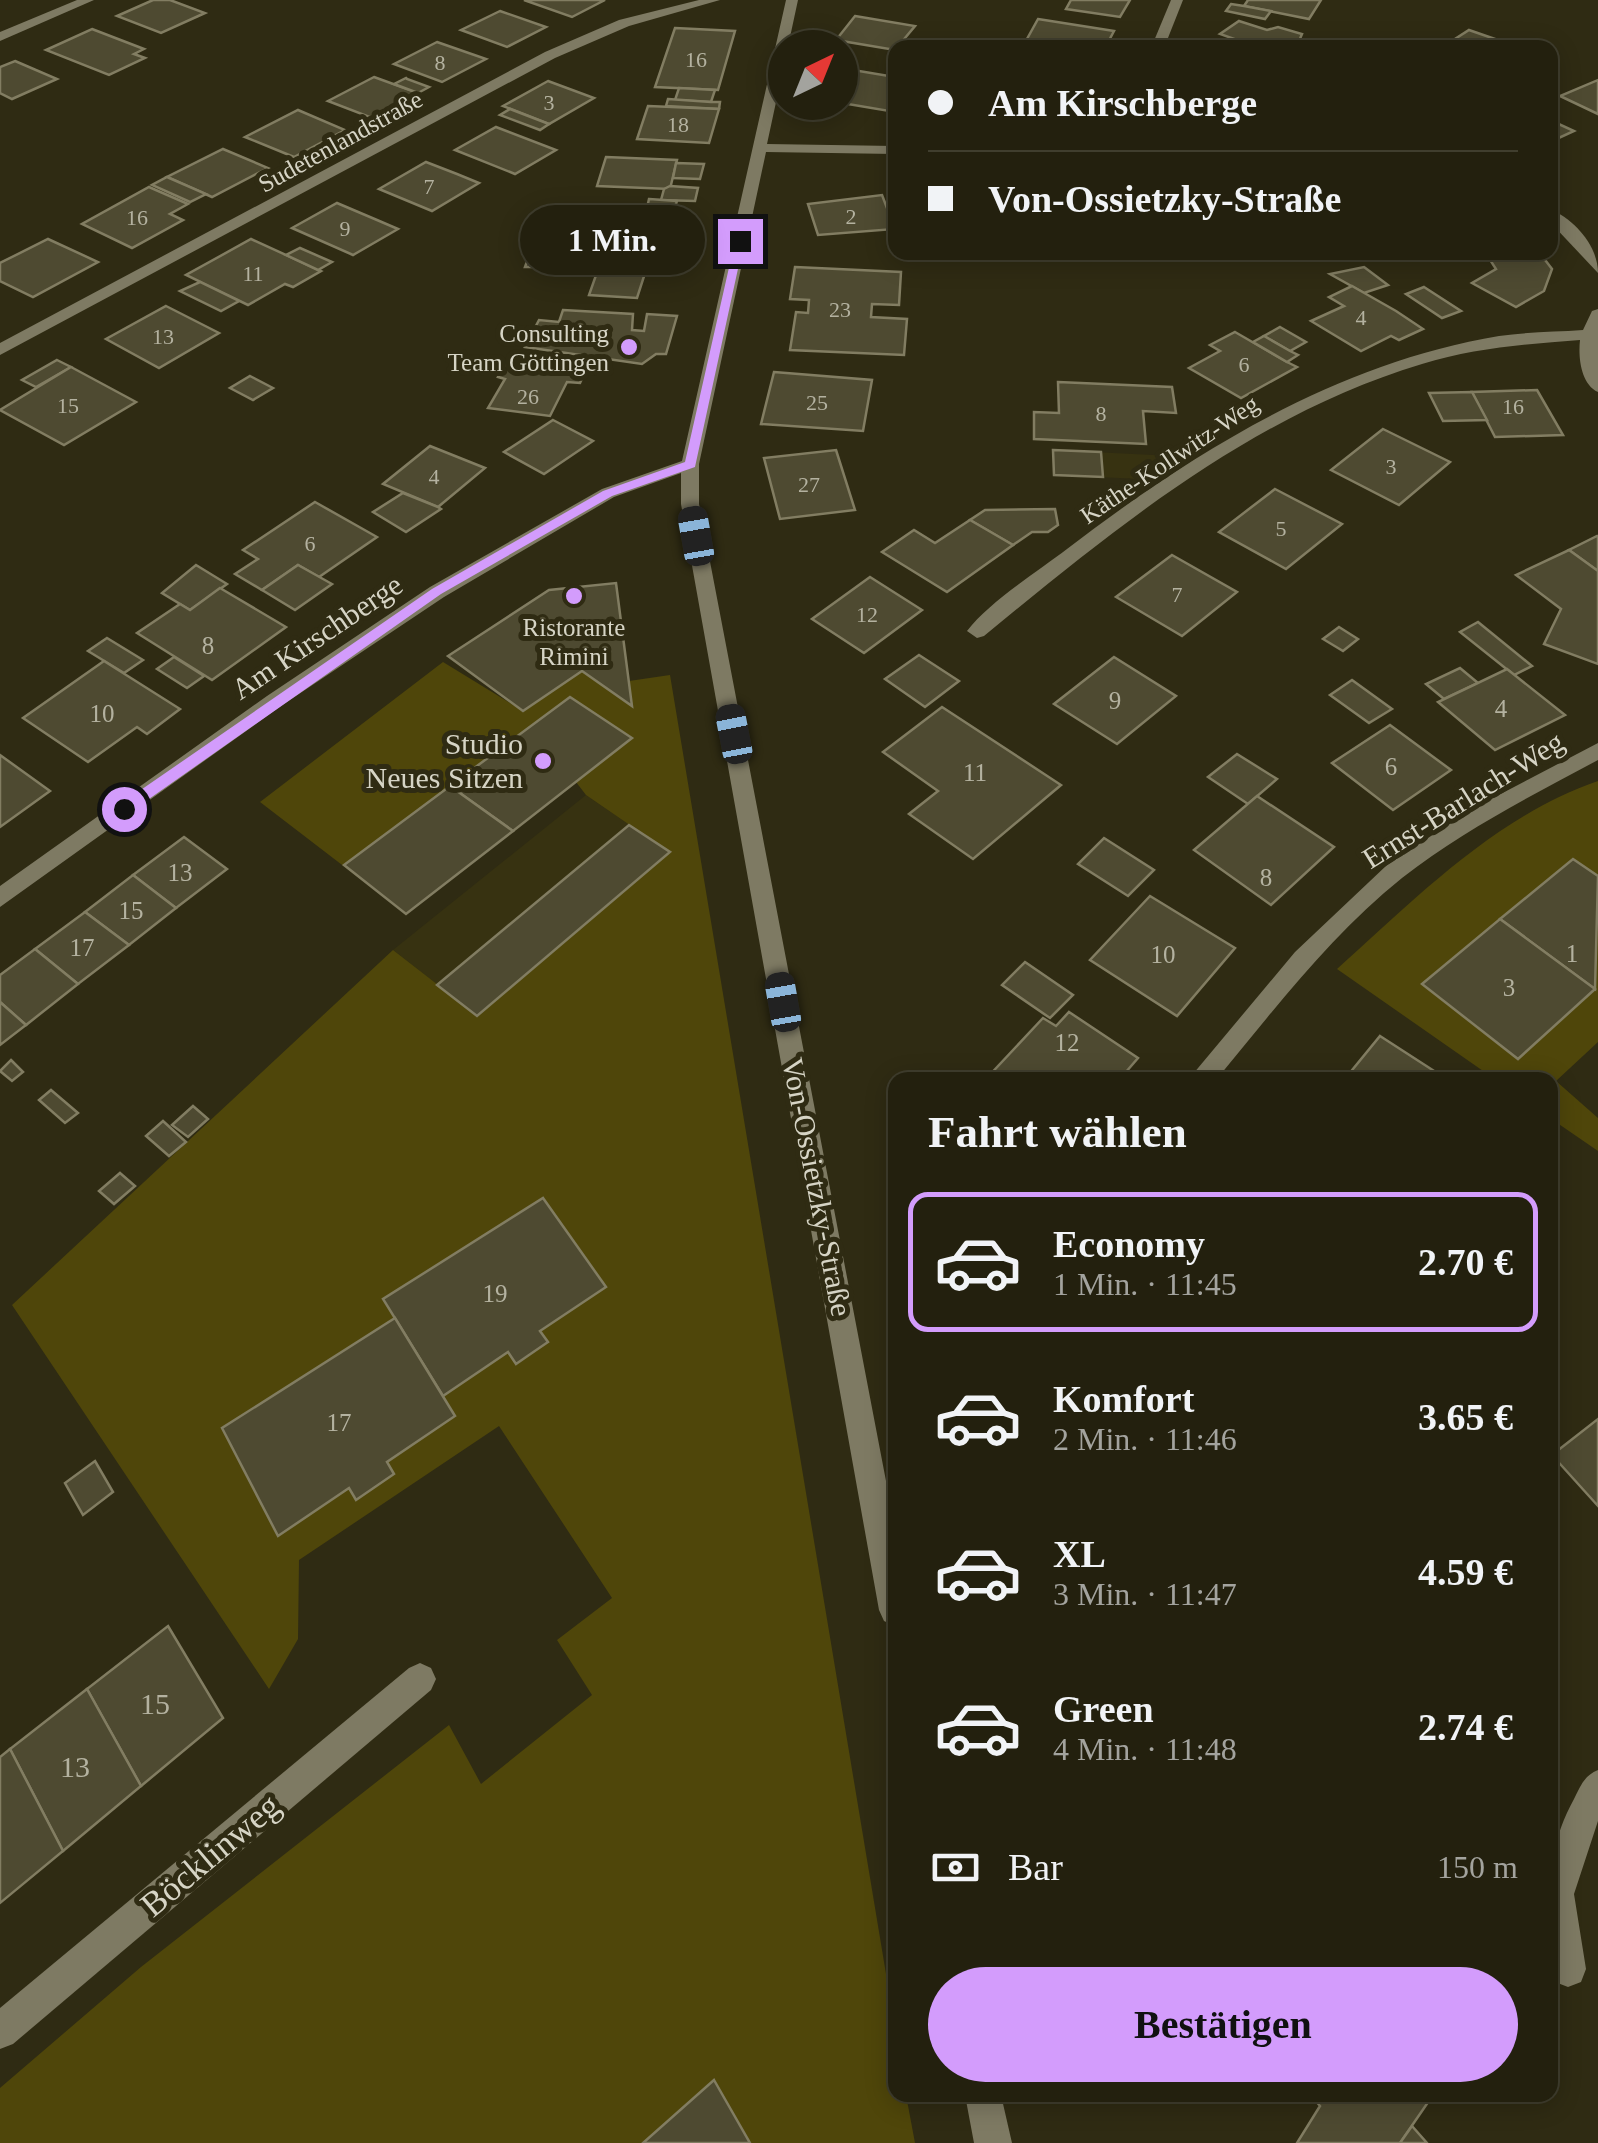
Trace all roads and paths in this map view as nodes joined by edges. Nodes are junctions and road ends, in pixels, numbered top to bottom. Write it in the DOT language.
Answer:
graph roads {
  1 [pos="88,0"];
  2 [pos="714,0"];
  3 [pos="792,0"];
  4 [pos="1178,0"];
  5 [pos="0,37"];
  6 [pos="1160,40"];
  7 [pos="759,148"];
  8 [pos="888,150"];
  9 [pos="1558,221"];
  10 [pos="1598,268"];
  11 [pos="1598,314"];
  12 [pos="1587,334"];
  13 [pos="0,350"];
  14 [pos="1598,387"];
  15 [pos="690,464"];
  16 [pos="977,632"];
  17 [pos="1598,751"];
  18 [pos="0,898"];
  19 [pos="1208,1072"];
  20 [pos="888,1572"];
  21 [pos="420,1679"];
  22 [pos="1598,1786"];
  23 [pos="1558,1890"];
  24 [pos="1558,1901"];
  25 [pos="1568,1970"];
  26 [pos="0,2031"];
  27 [pos="984,2102"];
  28 [pos="993,2143"];
  1 -- 5 [label="street"];
  2 -- 13 [label="street, Sudetenlandstraße"];
  3 -- 7 [label="street, Von-Ossietzky-Straße"];
  4 -- 6 [label="street"];
  7 -- 8 [label="street"];
  7 -- 15 [label="street, Von-Ossietzky-Straße"];
  9 -- 10 [label="street"];
  11 -- 12 [label="street"];
  12 -- 14 [label="street"];
  12 -- 16 [label="street, Käthe-Kollwitz-Weg"];
  15 -- 18 [label="street, Am Kirschberge"];
  15 -- 20 [label="street, Von-Ossietzky-Straße"];
  17 -- 19 [label="street, Ernst-Barlach-Weg"];
  21 -- 26 [label="street, Böcklinweg"];
  22 -- 23 [label="street"];
  24 -- 25 [label="street"];
  27 -- 28 [label="street"];
}
